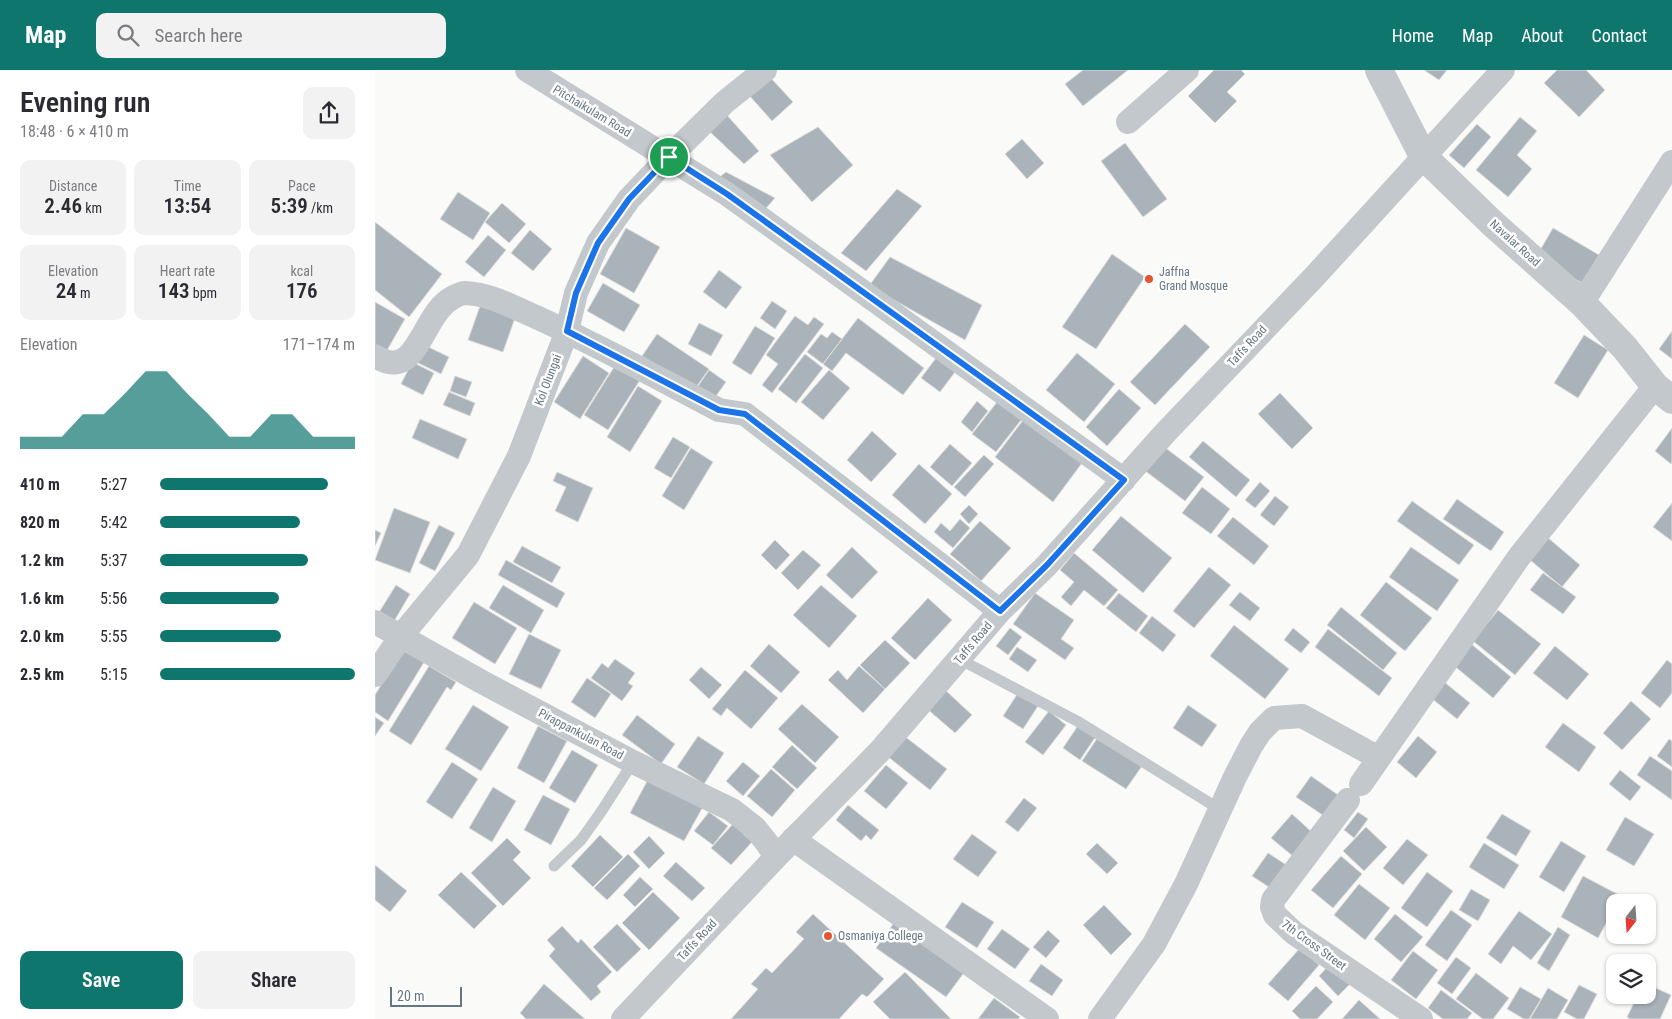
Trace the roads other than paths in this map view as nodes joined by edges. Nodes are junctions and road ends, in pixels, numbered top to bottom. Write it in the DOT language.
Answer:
graph roads {
  1 [pos="527,70"];
  2 [pos="765,70"];
  3 [pos="1187,70"];
  4 [pos="1379,70"];
  5 [pos="1503,70"];
  6 [pos="1128,122"];
  7 [pos="1423,156"];
  8 [pos="669,157"];
  9 [pos="1672,162"];
  10 [pos="1582,303"];
  11 [pos="567,331"];
  12 [pos="378,363"];
  13 [pos="1663,393"];
  14 [pos="1124,480"];
  15 [pos="1000,611"];
  16 [pos="375,622"];
  17 [pos="401,636"];
  18 [pos="959,658"];
  19 [pos="375,675"];
  20 [pos="1379,758"];
  21 [pos="633,762"];
  22 [pos="1221,810"];
  23 [pos="793,840"];
  24 [pos="775,857"];
  25 [pos="554,866"];
  26 [pos="623,1019"];
  27 [pos="1047,1019"];
  28 [pos="1100,1019"];
  29 [pos="1421,1019"];
  1 -- 8 [label="street, Pitchaikulam Road"];
  2 -- 8 [label="street, Kol Olungai"];
  3 -- 6 [label="street"];
  4 -- 7 [label="street, Navalar Road"];
  5 -- 7 [label="street, Taffs Road"];
  7 -- 10 [label="street, Navalar Road"];
  7 -- 14 [label="street, Taffs Road"];
  8 -- 11 [label="street, Kol Olungai"];
  8 -- 14 [label="street, Pitchaikulam Road"];
  9 -- 10 [label="street"];
  10 -- 13 [label="street, Navalar Road"];
  11 -- 12 [label="street"];
  11 -- 15 [label="street"];
  11 -- 17 [label="street, Kol Olungai"];
  13 -- 20 [label="street, 7th Cross Street"];
  14 -- 15 [label="street, Taffs Road"];
  15 -- 18 [label="street, Taffs Road"];
  16 -- 17 [label="street, Pirappankulan Road"];
  17 -- 19 [label="street, Kol Olungai"];
  17 -- 21 [label="street, Pirappankulan Road"];
  18 -- 22 [label="lane"];
  18 -- 23 [label="street, Taffs Road"];
  20 -- 22 [label="street"];
  20 -- 29 [label="street, 7th Cross Street"];
  21 -- 24 [label="street, Pirappankulan Road"];
  21 -- 25 [label="lane"];
  22 -- 28 [label="street"];
  23 -- 24 [label="street, Taffs Road"];
  23 -- 27 [label="street"];
  24 -- 26 [label="street, Taffs Road"];
}
